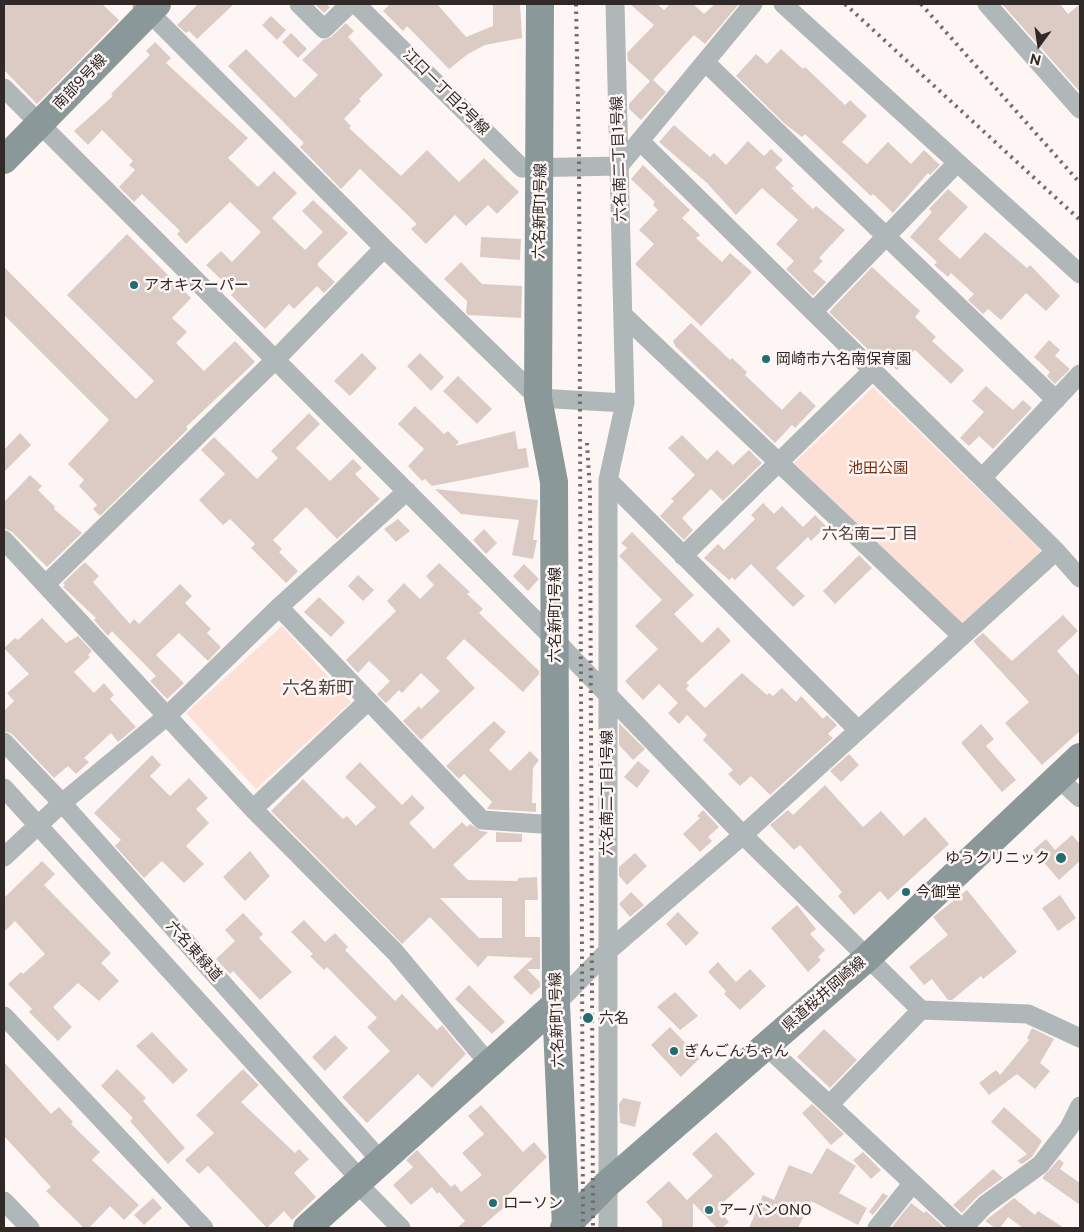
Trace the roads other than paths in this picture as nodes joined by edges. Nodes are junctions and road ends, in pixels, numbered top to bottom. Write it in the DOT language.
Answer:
graph roads {
  1 [pos="299,4"];
  2 [pos="350,4"];
  3 [pos="356,4"];
  4 [pos="540,4"];
  5 [pos="615,4"];
  6 [pos="753,4"];
  7 [pos="783,4"];
  8 [pos="987,4"];
  9 [pos="149,6"];
  10 [pos="705,62"];
  11 [pos="4,88"];
  12 [pos="1080,109"];
  13 [pos="40,124"];
  14 [pos="640,141"];
  15 [pos="4,160"];
  16 [pos="957,163"];
  17 [pos="619,166"];
  18 [pos="541,167"];
  19 [pos="886,236"];
  20 [pos="384,248"];
  21 [pos="1080,274"];
  22 [pos="813,312"];
  23 [pos="623,315"];
  24 [pos="274,361"];
  25 [pos="871,372"];
  26 [pos="1080,374"];
  27 [pos="538,398"];
  28 [pos="1056,400"];
  29 [pos="625,403"];
  30 [pos="779,463"];
  31 [pos="982,478"];
  32 [pos="608,480"];
  33 [pos="407,491"];
  34 [pos="4,540"];
  35 [pos="1056,551"];
  36 [pos="683,556"];
  37 [pos="1080,578"];
  38 [pos="46,584"];
  39 [pos="279,607"];
  40 [pos="962,636"];
  41 [pos="555,640"];
  42 [pos="607,694"];
  43 [pos="368,701"];
  44 [pos="167,716"];
  45 [pos="858,730"];
  46 [pos="4,742"];
  47 [pos="1080,757"];
  48 [pos="1058,777"];
  49 [pos="4,788"];
  50 [pos="1080,798"];
  51 [pos="62,803"];
  52 [pos="253,809"];
  53 [pos="556,825"];
  54 [pos="39,826"];
  55 [pos="743,835"];
  56 [pos="4,857"];
  57 [pos="607,952"];
  58 [pos="867,958"];
  59 [pos="556,1004"];
  60 [pos="921,1010"];
  61 [pos="4,1016"];
  62 [pos="1080,1038"];
  63 [pos="765,1045"];
  64 [pos="490,1065"];
  65 [pos="830,1104"];
  66 [pos="1080,1106"];
  67 [pos="381,1161"];
  68 [pos="358,1181"];
  69 [pos="607,1184"];
  70 [pos="912,1184"];
  71 [pos="4,1201"];
  72 [pos="30,1228"];
  73 [pos="204,1228"];
  74 [pos="306,1228"];
  75 [pos="401,1228"];
  76 [pos="565,1228"];
  77 [pos="608,1228"];
  78 [pos="877,1228"];
  79 [pos="962,1228"];
  1 -- 2 [label="street"];
  3 -- 18 [label="street, 江口一丁目2号線"];
  4 -- 18 [label="street, 六名新町1号線"];
  5 -- 17 [label="street, 六名南二丁目1号線"];
  6 -- 10 [label="street"];
  7 -- 16 [label="street"];
  8 -- 12 [label="street"];
  9 -- 13 [label="street, 南部9号線"];
  9 -- 20 [label="street"];
  10 -- 14 [label="street"];
  10 -- 19 [label="street"];
  11 -- 13 [label="street"];
  13 -- 15 [label="street, 南部9号線"];
  13 -- 24 [label="street"];
  14 -- 17 [label="street"];
  14 -- 22 [label="street"];
  16 -- 19 [label="street"];
  16 -- 21 [label="street"];
  17 -- 18 [label="street, 江口一丁目2号線"];
  17 -- 23 [label="street, 六名南二丁目1号線"];
  18 -- 27 [label="street, 六名新町1号線"];
  19 -- 22 [label="street"];
  19 -- 28 [label="street"];
  20 -- 24 [label="street"];
  20 -- 27 [label="street"];
  22 -- 25 [label="street"];
  23 -- 29 [label="street, 六名南二丁目1号線"];
  23 -- 30 [label="street"];
  24 -- 33 [label="street"];
  24 -- 38 [label="street"];
  25 -- 30 [label="street"];
  25 -- 31 [label="street"];
  26 -- 28 [label="street"];
  27 -- 29 [label="street"];
  27 -- 41 [label="street, 六名新町1号線"];
  28 -- 31 [label="street"];
  29 -- 32 [label="street, 六名南二丁目1号線"];
  30 -- 36 [label="street"];
  30 -- 40 [label="street"];
  31 -- 35 [label="street"];
  32 -- 36 [label="street"];
  32 -- 42 [label="street, 六名南二丁目1号線"];
  33 -- 39 [label="street"];
  33 -- 41 [label="street"];
  34 -- 38 [label="street"];
  35 -- 37 [label="street"];
  35 -- 40 [label="street"];
  36 -- 45 [label="street"];
  38 -- 44 [label="street"];
  39 -- 43 [label="street"];
  39 -- 44 [label="street"];
  40 -- 45 [label="street"];
  41 -- 42 [label="street"];
  41 -- 53 [label="street, 六名新町1号線"];
  42 -- 55 [label="street"];
  42 -- 57 [label="street, 六名南二丁目1号線"];
  43 -- 52 [label="street"];
  43 -- 53 [label="street"];
  44 -- 51 [label="street"];
  44 -- 52 [label="street"];
  45 -- 55 [label="street"];
  46 -- 51 [label="street, 六名東緑道"];
  47 -- 48 [label="street, 県道桜井岡崎線"];
  48 -- 50 [label="street"];
  48 -- 58 [label="street, 県道桜井岡崎線"];
  49 -- 54 [label="street, 六名東緑道"];
  51 -- 54 [label="street"];
  51 -- 67 [label="street, 六名東緑道"];
  52 -- 64 [label="street"];
  53 -- 59 [label="street, 六名新町1号線"];
  54 -- 56 [label="street"];
  54 -- 68 [label="street, 六名東緑道"];
  55 -- 57 [label="street"];
  55 -- 58 [label="street"];
  57 -- 59 [label="street"];
  57 -- 69 [label="street, 六名南二丁目1号線"];
  58 -- 60 [label="street"];
  58 -- 63 [label="street, 県道桜井岡崎線"];
  59 -- 64 [label="street"];
  59 -- 76 [label="street, 六名新町1号線"];
  60 -- 62 [label="street"];
  60 -- 65 [label="street"];
  61 -- 73 [label="street"];
  63 -- 65 [label="street"];
  63 -- 69 [label="street, 県道桜井岡崎線"];
  64 -- 67 [label="street"];
  65 -- 70 [label="street"];
  66 -- 79 [label="street"];
  67 -- 68 [label="street"];
  68 -- 74 [label="street"];
  68 -- 75 [label="street, 六名東緑道"];
  69 -- 76 [label="street, 県道桜井岡崎線"];
  69 -- 77 [label="street, 六名南二丁目1号線"];
  70 -- 78 [label="street"];
  70 -- 79 [label="street"];
  71 -- 72 [label="street"];
}
